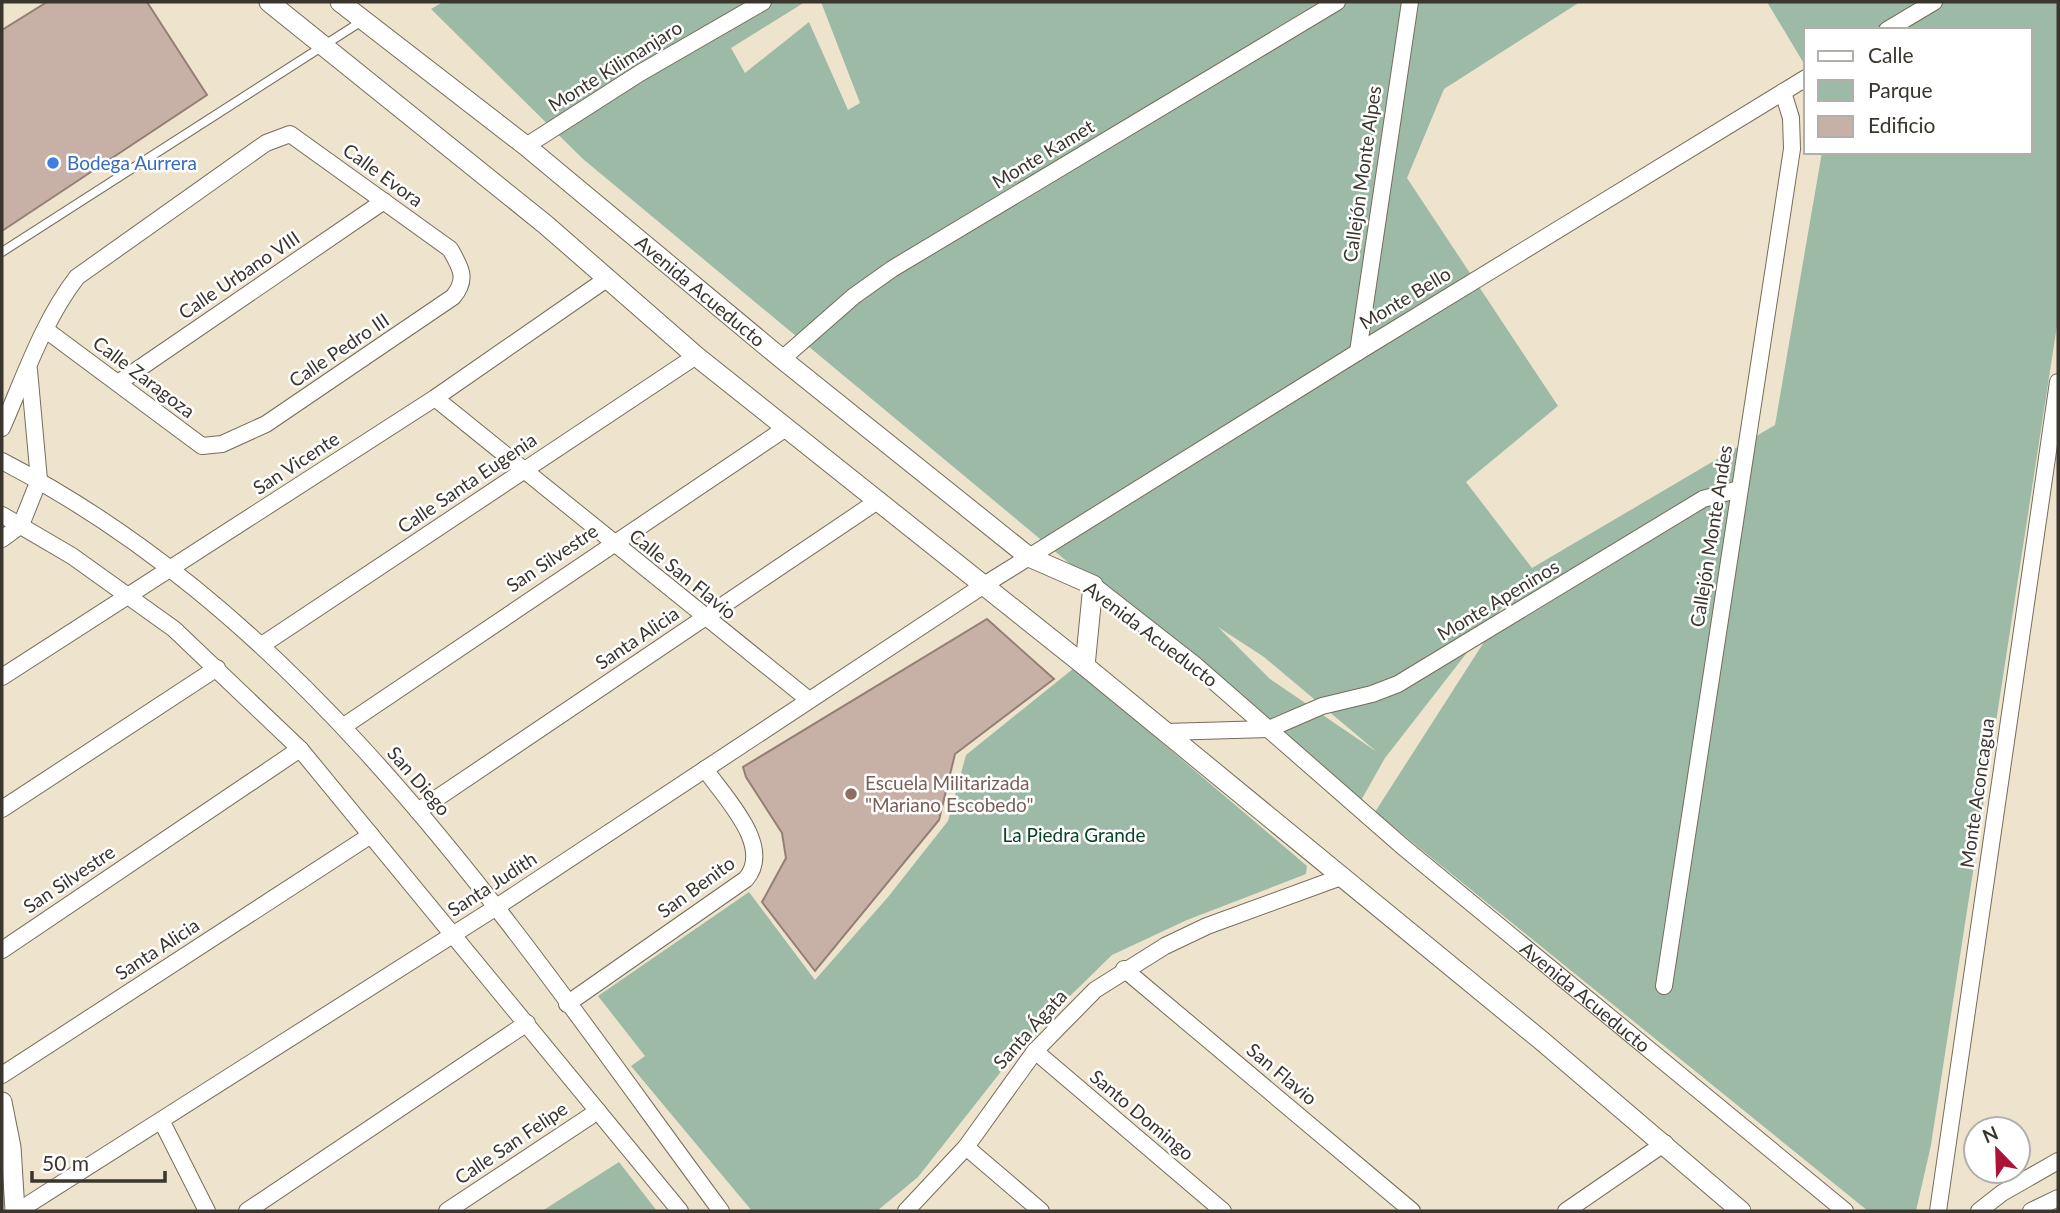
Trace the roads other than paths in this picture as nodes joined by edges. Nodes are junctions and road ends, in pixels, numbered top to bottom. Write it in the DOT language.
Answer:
graph roads {
  1 [pos="269,2"];
  2 [pos="340,2"];
  3 [pos="1338,2"];
  4 [pos="1410,2"];
  5 [pos="1934,2"];
  6 [pos="752,5"];
  7 [pos="362,21"];
  8 [pos="1890,28"];
  9 [pos="324,46"];
  10 [pos="1804,79"];
  11 [pos="1783,92"];
  12 [pos="526,146"];
  13 [pos="384,201"];
  14 [pos="2,252"];
  15 [pos="464,274"];
  16 [pos="608,278"];
  17 [pos="46,330"];
  18 [pos="1357,352"];
  19 [pos="696,356"];
  20 [pos="782,359"];
  21 [pos="28,369"];
  22 [pos="2058,382"];
  23 [pos="118,383"];
  24 [pos="435,398"];
  25 [pos="2,428"];
  26 [pos="786,428"];
  27 [pos="222,444"];
  28 [pos="2,461"];
  29 [pos="522,471"];
  30 [pos="39,480"];
  31 [pos="1739,489"];
  32 [pos="879,500"];
  33 [pos="2,515"];
  34 [pos="21,525"];
  35 [pos="2,539"];
  36 [pos="611,543"];
  37 [pos="1028,557"];
  38 [pos="171,569"];
  39 [pos="984,585"];
  40 [pos="1093,585"];
  41 [pos="131,596"];
  42 [pos="705,618"];
  43 [pos="262,645"];
  44 [pos="1085,666"];
  45 [pos="217,668"];
  46 [pos="2,677"];
  47 [pos="809,700"];
  48 [pos="344,726"];
  49 [pos="1269,729"];
  50 [pos="1165,733"];
  51 [pos="300,749"];
  52 [pos="705,769"];
  53 [pos="2,809"];
  54 [pos="418,811"];
  55 [pos="371,835"];
  56 [pos="1341,877"];
  57 [pos="495,908"];
  58 [pos="451,935"];
  59 [pos="2,950"];
  60 [pos="1124,969"];
  61 [pos="1664,986"];
  62 [pos="567,1004"];
  63 [pos="527,1023"];
  64 [pos="1035,1051"];
  65 [pos="2,1075"];
  66 [pos="2,1102"];
  67 [pos="598,1111"];
  68 [pos="162,1122"];
  69 [pos="1665,1143"];
  70 [pos="966,1147"];
  71 [pos="2058,1161"];
  72 [pos="2042,1173"];
  73 [pos="2058,1196"];
  74 [pos="17,1211"];
  75 [pos="207,1211"];
  76 [pos="247,1211"];
  77 [pos="447,1211"];
  78 [pos="680,1211"];
  79 [pos="721,1211"];
  80 [pos="906,1211"];
  81 [pos="1041,1211"];
  82 [pos="1223,1211"];
  83 [pos="1412,1211"];
  84 [pos="1566,1211"];
  85 [pos="1741,1211"];
  86 [pos="1845,1211"];
  87 [pos="1938,1211"];
  88 [pos="1979,1211"];
  89 [pos="2031,1211"];
  1 -- 9 [label="street"];
  2 -- 7 [label="street, Avenida Acueducto"];
  3 -- 20 [label="street, Monte Kamet"];
  4 -- 18 [label="street, Callejón Monte Alpes"];
  5 -- 8 [label="street"];
  6 -- 12 [label="street, Monte Kilimanjaro"];
  7 -- 9 [label="lane"];
  7 -- 12 [label="street, Avenida Acueducto"];
  9 -- 14 [label="lane"];
  9 -- 16 [label="street"];
  10 -- 11 [label="street, Monte Bello"];
  11 -- 18 [label="street, Monte Bello"];
  11 -- 31 [label="street, Callejón Monte Andes"];
  12 -- 20 [label="street, Avenida Acueducto"];
  13 -- 15 [label="street, Calle Evora"];
  13 -- 17 [label="street, Calle Evora"];
  13 -- 23 [label="street, Calle Urbano VIII"];
  15 -- 27 [label="street, Calle Pedro III"];
  16 -- 19 [label="street"];
  16 -- 24 [label="street, San Vicente"];
  17 -- 21 [label="street"];
  17 -- 23 [label="street, Calle Zaragoza"];
  18 -- 37 [label="street, Monte Bello"];
  19 -- 26 [label="street"];
  19 -- 29 [label="street, Calle Santa Eugenia"];
  20 -- 37 [label="street, Avenida Acueducto"];
  21 -- 25 [label="street"];
  21 -- 30 [label="street"];
  22 -- 87 [label="street, Monte Aconcagua"];
  23 -- 27 [label="street, Calle Zaragoza"];
  24 -- 29 [label="street, Calle San Flavio"];
  24 -- 38 [label="street, San Vicente"];
  26 -- 32 [label="street"];
  26 -- 36 [label="street, San Silvestre"];
  28 -- 30 [label="street, San Diego"];
  29 -- 36 [label="street, Calle San Flavio"];
  29 -- 43 [label="street, Calle Santa Eugenia"];
  30 -- 34 [label="street"];
  30 -- 38 [label="street, San Diego"];
  31 -- 49 [label="street, Monte Apeninos"];
  31 -- 61 [label="street, Callejón Monte Andes"];
  32 -- 39 [label="street"];
  32 -- 42 [label="street, Santa Alicia"];
  33 -- 34 [label="street"];
  34 -- 35 [label="street"];
  34 -- 41 [label="street"];
  36 -- 42 [label="street, Calle San Flavio"];
  36 -- 48 [label="street, San Silvestre"];
  37 -- 39 [label="street, Monte Bello"];
  37 -- 40 [label="street, Avenida Acueducto"];
  38 -- 41 [label="street, San Vicente"];
  38 -- 43 [label="street, San Diego"];
  39 -- 44 [label="street"];
  39 -- 47 [label="street, Santa Judith"];
  40 -- 44 [label="street"];
  40 -- 49 [label="street, Avenida Acueducto"];
  41 -- 45 [label="street"];
  41 -- 46 [label="street, San Vicente"];
  42 -- 47 [label="street, Calle San Flavio"];
  42 -- 54 [label="street, Santa Alicia"];
  43 -- 48 [label="street, San Diego"];
  44 -- 50 [label="street"];
  45 -- 51 [label="street"];
  45 -- 53 [label="street"];
  47 -- 52 [label="street, Santa Judith"];
  48 -- 54 [label="street, San Diego"];
  49 -- 50 [label="street"];
  49 -- 86 [label="street, Avenida Acueducto"];
  50 -- 56 [label="street"];
  51 -- 55 [label="street"];
  51 -- 59 [label="street, San Silvestre"];
  52 -- 57 [label="street, Santa Judith"];
  52 -- 62 [label="street, San Benito"];
  54 -- 57 [label="street, San Diego"];
  55 -- 58 [label="street"];
  55 -- 65 [label="street, Santa Alicia"];
  56 -- 60 [label="street, Santa Ágata"];
  56 -- 69 [label="street"];
  57 -- 58 [label="street, Santa Judith"];
  57 -- 62 [label="street, San Diego"];
  58 -- 63 [label="street"];
  58 -- 68 [label="street, Santa Judith"];
  60 -- 64 [label="street, Santa Ágata"];
  60 -- 83 [label="street, San Flavio"];
  62 -- 79 [label="street, San Diego"];
  63 -- 67 [label="street"];
  63 -- 76 [label="street"];
  64 -- 70 [label="street, Santa Ágata"];
  64 -- 82 [label="street, Santo Domingo"];
  66 -- 74 [label="street"];
  67 -- 77 [label="street, Calle San Felipe"];
  67 -- 78 [label="street"];
  68 -- 74 [label="street, Santa Judith"];
  68 -- 75 [label="street"];
  69 -- 84 [label="street"];
  69 -- 85 [label="street"];
  70 -- 80 [label="street, Santa Ágata"];
  70 -- 81 [label="street"];
  71 -- 72 [label="street"];
  72 -- 73 [label="street"];
  72 -- 88 [label="street"];
  73 -- 89 [label="street"];
}
